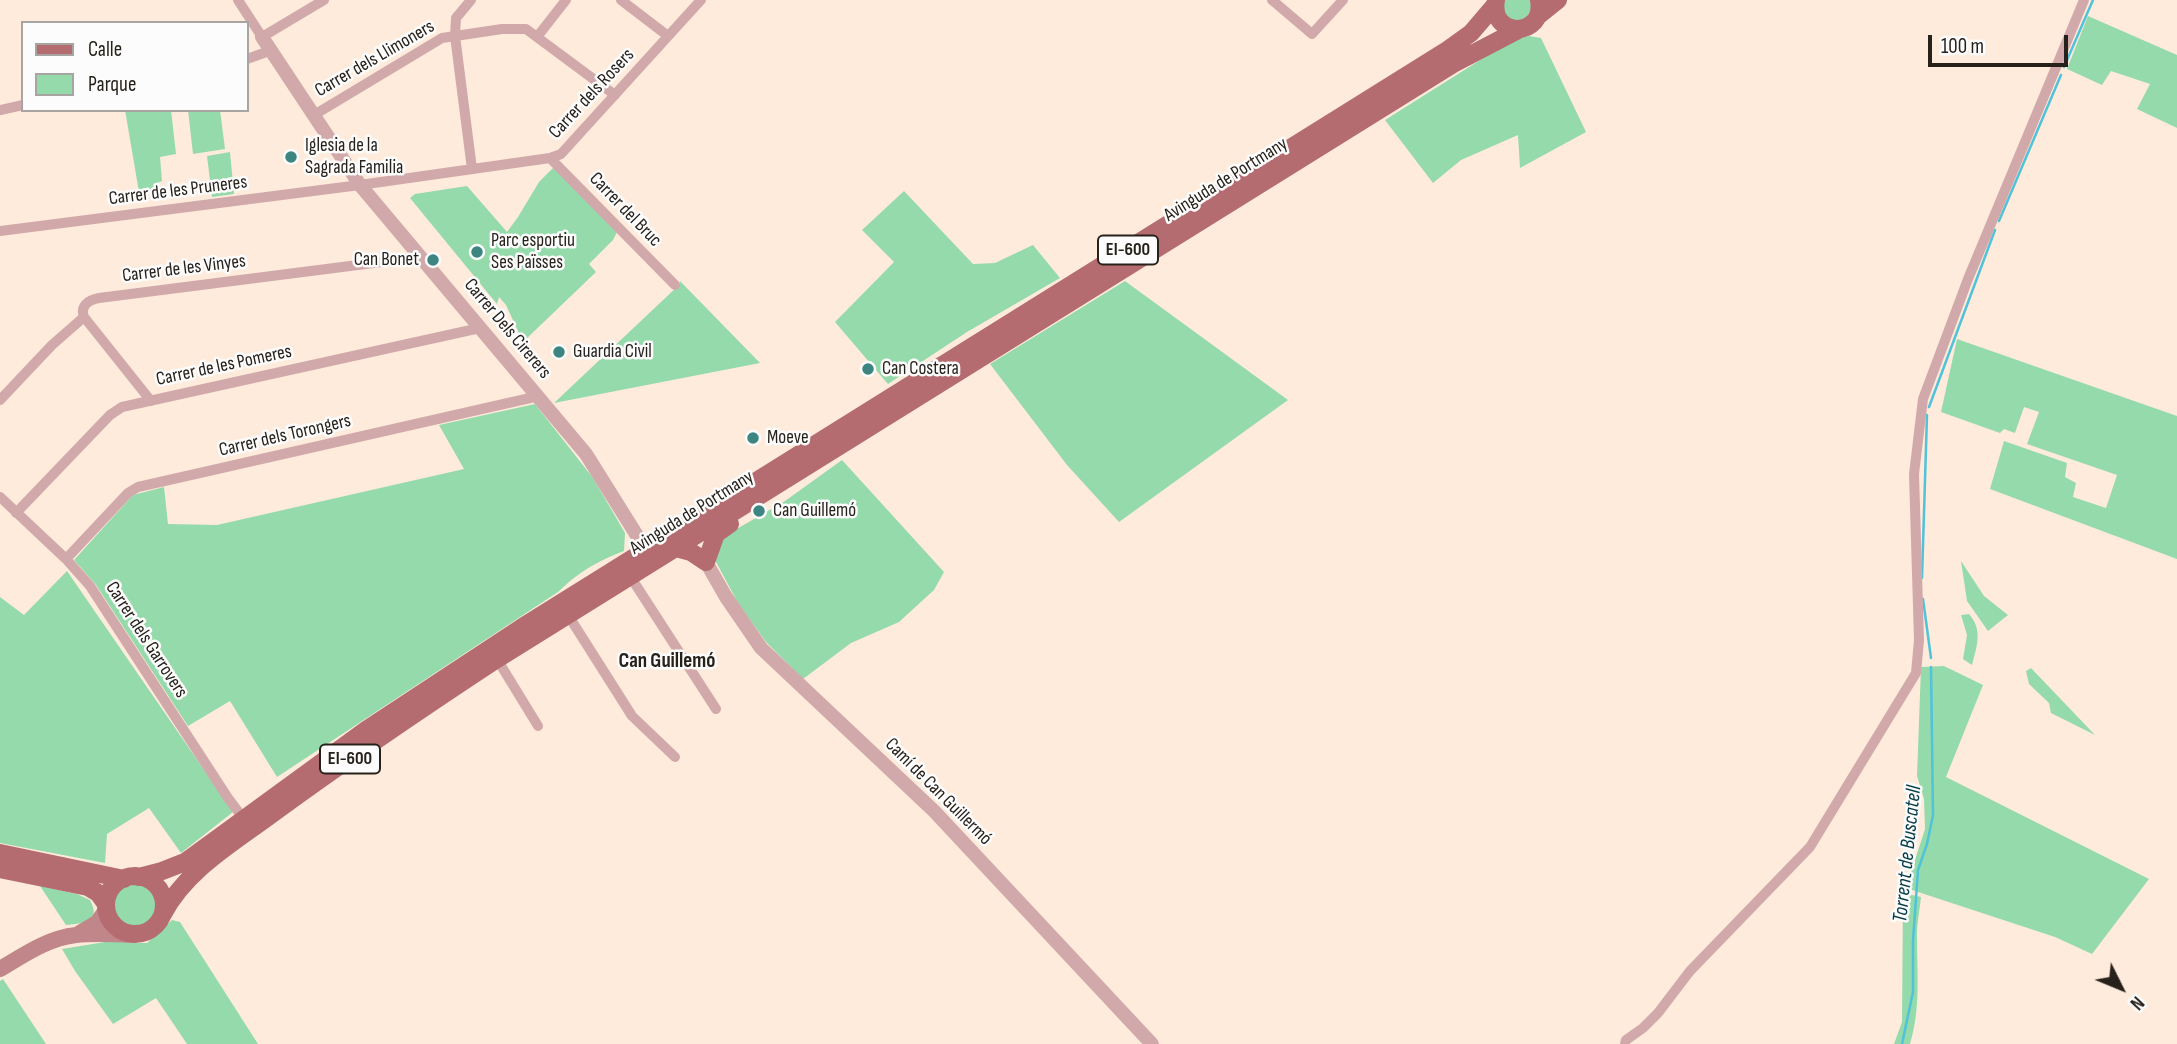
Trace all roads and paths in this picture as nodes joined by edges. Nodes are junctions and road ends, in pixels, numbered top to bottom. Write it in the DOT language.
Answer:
graph roads {
  1 [pos="238,0"];
  2 [pos="324,0"];
  3 [pos="471,0"];
  4 [pos="566,0"];
  5 [pos="621,0"];
  6 [pos="701,0"];
  7 [pos="1272,0"];
  8 [pos="1343,0"];
  9 [pos="1558,0"];
  10 [pos="2084,0"];
  11 [pos="1496,2"];
  12 [pos="1538,8"];
  13 [pos="1520,29"];
  14 [pos="455,36"];
  15 [pos="668,36"];
  16 [pos="262,37"];
  17 [pos="537,37"];
  18 [pos="272,50"];
  19 [pos="248,59"];
  20 [pos="615,95"];
  21 [pos="21,105"];
  22 [pos="0,110"];
  23 [pos="314,115"];
  24 [pos="550,159"];
  25 [pos="472,169"];
  26 [pos="360,185"];
  27 [pos="0,231"];
  28 [pos="420,255"];
  29 [pos="675,285"];
  30 [pos="84,317"];
  31 [pos="480,328"];
  32 [pos="539,396"];
  33 [pos="0,400"];
  34 [pos="151,401"];
  35 [pos="838,447"];
  36 [pos="0,497"];
  37 [pos="16,513"];
  38 [pos="676,548"];
  39 [pos="646,550"];
  40 [pos="66,559"];
  41 [pos="706,562"];
  42 [pos="630,576"];
  43 [pos="568,615"];
  44 [pos="497,659"];
  45 [pos="716,709"];
  46 [pos="538,726"];
  47 [pos="675,757"];
  48 [pos="243,818"];
  49 [pos="0,853"];
  50 [pos="0,869"];
  51 [pos="132,878"];
  52 [pos="106,907"];
  53 [pos="163,914"];
  54 [pos="78,934"];
  55 [pos="132,934"];
  56 [pos="0,969"];
  57 [pos="1152,1044"];
  58 [pos="1625,1044"];
  1 -- 16 [label="street, Carrer Dels Cirerers"];
  2 -- 16 [label="street"];
  3 -- 14 [label="street, Carrer dels Llimoners"];
  4 -- 17 [label="street"];
  5 -- 15 [label="street"];
  6 -- 15 [label="street, Carrer dels Rosers"];
  7 -- 8 [label="street"];
  9 -- 12 [label="main road, EI-600"];
  10 -- 58 [label="street"];
  11 -- 13 [label="main road, EI-600"];
  11 -- 39 [label="main road, Avinguda de Portmany / EI-600"];
  12 -- 13 [label="main road, EI-600"];
  13 -- 35 [label="main road, Avinguda de Portmany / EI-600"];
  14 -- 17 [label="street"];
  14 -- 23 [label="street, Carrer dels Llimoners"];
  14 -- 25 [label="street"];
  15 -- 20 [label="street, Carrer dels Rosers"];
  16 -- 18 [label="street, Carrer Dels Cirerers"];
  17 -- 20 [label="street"];
  18 -- 19 [label="street"];
  18 -- 23 [label="street, Carrer Dels Cirerers"];
  20 -- 24 [label="street, Carrer dels Rosers"];
  21 -- 22 [label="street"];
  23 -- 26 [label="street, Carrer Dels Cirerers"];
  24 -- 25 [label="street, Carrer dels Rosers"];
  24 -- 29 [label="street, Carrer del Bruc"];
  25 -- 26 [label="street, Carrer dels Rosers"];
  26 -- 27 [label="street, Carrer de les Pruneres"];
  26 -- 28 [label="street, Carrer Dels Cirerers"];
  28 -- 30 [label="street, Carrer de les Vinyes"];
  28 -- 31 [label="street, Carrer Dels Cirerers"];
  30 -- 33 [label="street, Carrer de les Vinyes"];
  30 -- 34 [label="street"];
  31 -- 32 [label="street, Carrer Dels Cirerers"];
  31 -- 34 [label="street, Carrer de les Pomeres"];
  32 -- 39 [label="street, Carrer Dels Cirerers"];
  32 -- 40 [label="street, Carrer dels Torongers"];
  34 -- 37 [label="street, Carrer de les Pomeres"];
  35 -- 38 [label="main road, Avinguda de Portmany / EI-600"];
  35 -- 41 [label="main road"];
  36 -- 37 [label="street, Carrer dels Garrovers"];
  37 -- 40 [label="street, Carrer dels Garrovers"];
  38 -- 41 [label="main road"];
  38 -- 42 [label="main road, Avinguda de Portmany / EI-600"];
  39 -- 48 [label="main road, Avinguda de Portmany / EI-600"];
  40 -- 48 [label="street, Carrer dels Garrovers"];
  41 -- 57 [label="street, Camí de Can Guillermó"];
  42 -- 43 [label="main road, Avinguda de Portmany / EI-600"];
  42 -- 45 [label="street"];
  43 -- 44 [label="main road, Avinguda de Portmany / EI-600"];
  43 -- 47 [label="street"];
  44 -- 46 [label="street"];
  44 -- 53 [label="main road, Avinguda de Portmany / EI-600"];
  48 -- 51 [label="main road, Avinguda de Portmany / EI-600"];
  49 -- 51 [label="main road, EI-600"];
  50 -- 52 [label="main road"];
  51 -- 52 [label="main road"];
  51 -- 53 [label="main road"];
  52 -- 54 [label="main road"];
  52 -- 55 [label="main road"];
  53 -- 55 [label="main road, EI-600"];
  54 -- 55 [label="main road"];
  54 -- 56 [label="main road"];
}
